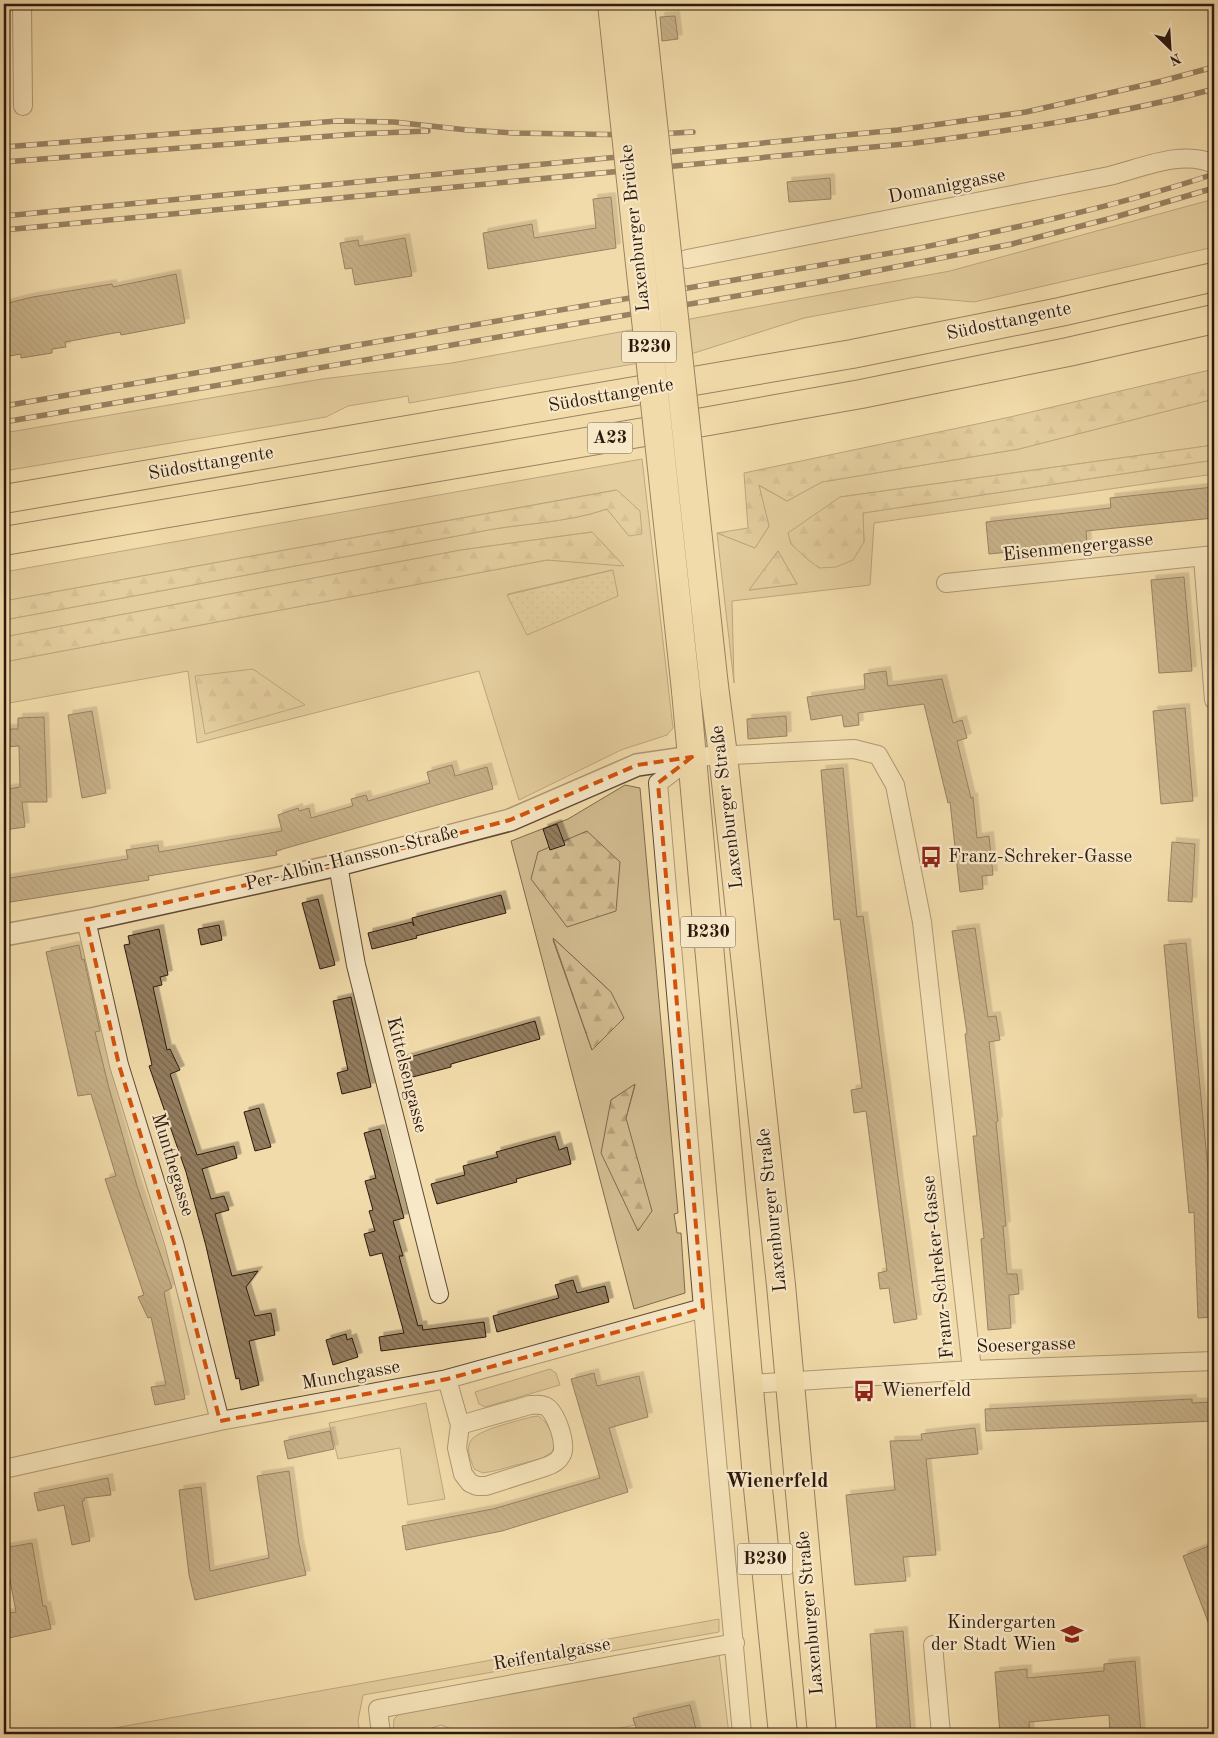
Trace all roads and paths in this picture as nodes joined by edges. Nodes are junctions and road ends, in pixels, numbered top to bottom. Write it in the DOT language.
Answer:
graph roads {
  1 [pos="22,4"];
  2 [pos="612,4"];
  3 [pos="640,4"];
  4 [pos="23,106"];
  5 [pos="1214,164"];
  6 [pos="687,259"];
  7 [pos="1214,277"];
  8 [pos="1214,319"];
  9 [pos="4,499"];
  10 [pos="4,541"];
  11 [pos="1209,556"];
  12 [pos="946,583"];
  13 [pos="714,686"];
  14 [pos="686,691"];
  15 [pos="1214,700"];
  16 [pos="723,755"];
  17 [pos="692,757"];
  18 [pos="338,865"];
  19 [pos="86,920"];
  20 [pos="4,935"];
  21 [pos="439,1294"];
  22 [pos="703,1308"];
  23 [pos="1214,1360"];
  24 [pos="972,1370"];
  25 [pos="447,1380"];
  26 [pos="791,1381"];
  27 [pos="749,1384"];
  28 [pos="220,1422"];
  29 [pos="460,1426"];
  30 [pos="4,1469"];
  31 [pos="735,1643"];
  32 [pos="933,1645"];
  33 [pos="381,1734"];
  34 [pos="742,1734"];
  35 [pos="783,1734"];
  36 [pos="822,1734"];
  37 [pos="941,1734"];
  1 -- 4 [label="street"];
  2 -- 14 [label="main road, Laxenburger Brücke / B230, bridge"];
  3 -- 13 [label="main road, Laxenburger Brücke / B230, bridge"];
  5 -- 6 [label="street, Domaniggasse"];
  7 -- 9 [label="main road, Südosttangente / A23"];
  8 -- 10 [label="main road, A23"];
  11 -- 12 [label="street, Eisenmengergasse"];
  11 -- 15 [label="street"];
  13 -- 16 [label="main road, Laxenburger Straße / B230"];
  14 -- 17 [label="main road, Laxenburger Straße / B230"];
  16 -- 17 [label="street, Franz-Schreker-Gasse"];
  16 -- 24 [label="street, Franz-Schreker-Gasse"];
  16 -- 26 [label="main road, Laxenburger Straße / B230"];
  17 -- 18 [label="street, Per-Albin-Hansson-Straße"];
  17 -- 22 [label="street, Laxenburger Straße"];
  17 -- 27 [label="main road, Laxenburger Straße / B230"];
  18 -- 19 [label="street, Per-Albin-Hansson-Straße"];
  18 -- 21 [label="street, Kittelsengasse"];
  19 -- 20 [label="street, Per-Albin-Hansson-Straße"];
  19 -- 28 [label="street, Munthegasse"];
  22 -- 25 [label="street, Munchgasse"];
  22 -- 31 [label="street, Laxenburger Straße"];
  23 -- 24 [label="street, Soesergasse"];
  24 -- 26 [label="street, Soesergasse"];
  25 -- 28 [label="street, Munchgasse"];
  25 -- 29 [label="street"];
  26 -- 27 [label="street, Soesergasse"];
  26 -- 36 [label="main road, Laxenburger Straße / B230"];
  27 -- 35 [label="main road, Laxenburger Straße / B230"];
  28 -- 30 [label="street, Munchgasse"];
  29 -- 29 [label="street"];
  31 -- 33 [label="street, Reifentalgasse"];
  31 -- 34 [label="street, Laxenburger Straße"];
  32 -- 37 [label="street"];
}
